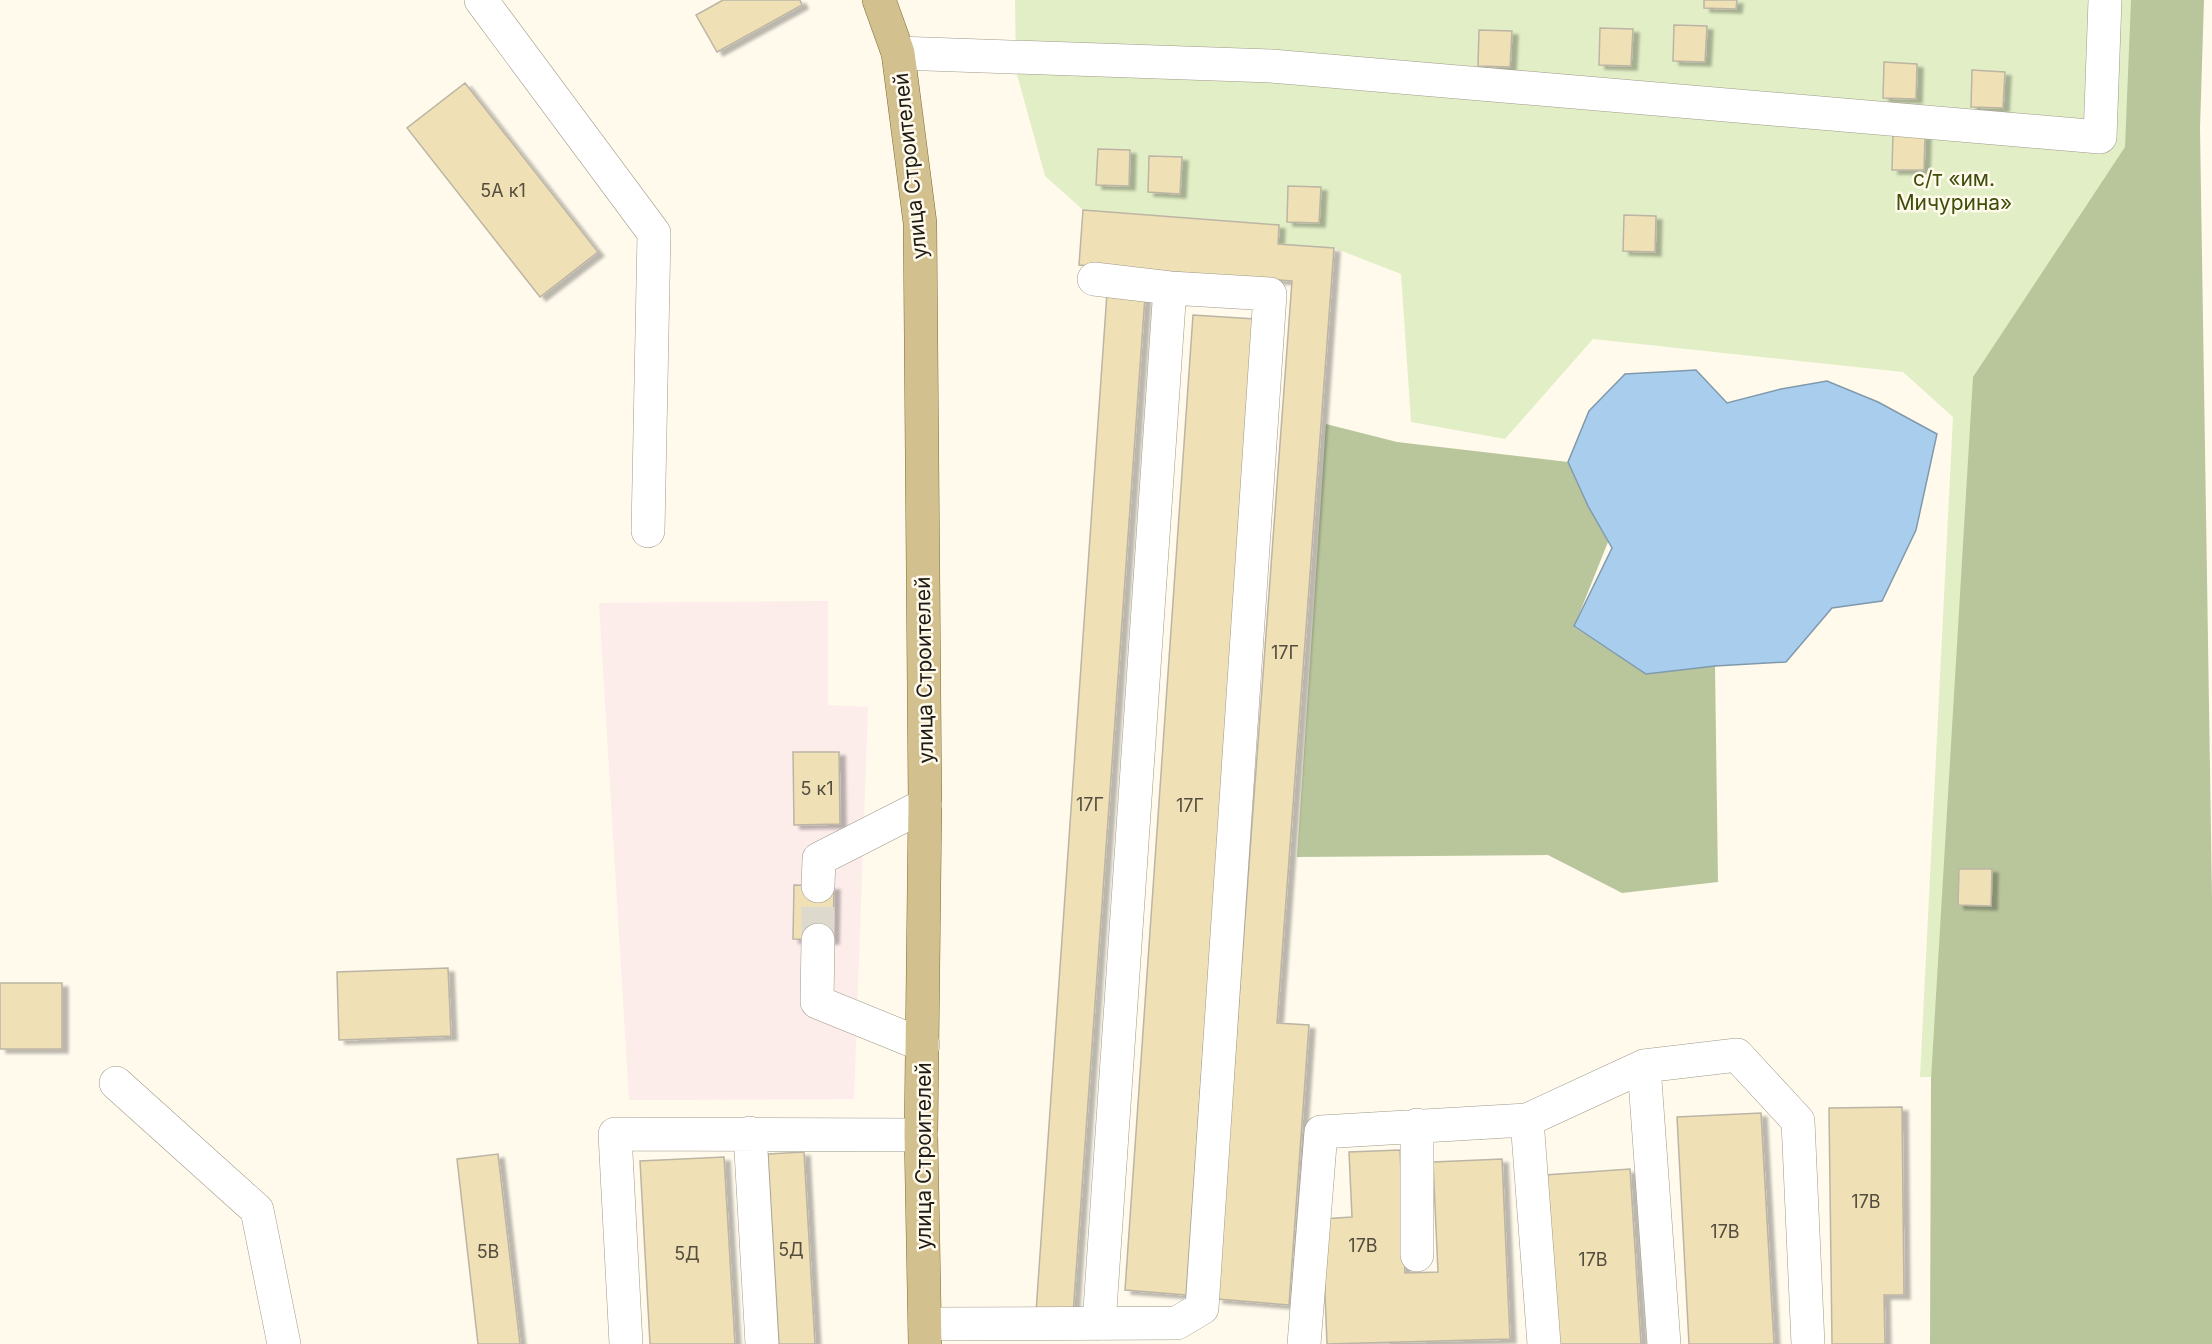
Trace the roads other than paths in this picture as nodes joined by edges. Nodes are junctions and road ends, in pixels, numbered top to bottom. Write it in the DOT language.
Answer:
graph roads {
  1 [pos="481,0"];
  2 [pos="879,0"];
  3 [pos="2105,0"];
  4 [pos="898,53"];
  5 [pos="1094,279"];
  6 [pos="1170,288"];
  7 [pos="648,531"];
  8 [pos="926,805"];
  9 [pos="819,886"];
  10 [pos="818,940"];
  11 [pos="923,1045"];
  12 [pos="1644,1065"];
  13 [pos="116,1083"];
  14 [pos="1527,1120"];
  15 [pos="1417,1125"];
  16 [pos="750,1133"];
  17 [pos="921,1135"];
  18 [pos="1417,1255"];
  19 [pos="1099,1324"];
  20 [pos="925,1334"];
  21 [pos="284,1344"];
  22 [pos="626,1344"];
  23 [pos="762,1344"];
  24 [pos="1304,1344"];
  25 [pos="1544,1344"];
  26 [pos="1664,1344"];
  27 [pos="1808,1344"];
  1 -- 7 [label="lane"];
  2 -- 4 [label="main road, улица Строителей"];
  3 -- 4 [label="lane"];
  4 -- 8 [label="main road, улица Строителей"];
  5 -- 6 [label="lane"];
  6 -- 19 [label="lane"];
  6 -- 19 [label="lane"];
  8 -- 9 [label="lane"];
  8 -- 11 [label="main road, улица Строителей"];
  10 -- 11 [label="lane"];
  11 -- 17 [label="main road, улица Строителей"];
  12 -- 14 [label="lane"];
  12 -- 26 [label="lane"];
  12 -- 27 [label="lane"];
  13 -- 21 [label="lane"];
  14 -- 15 [label="lane"];
  14 -- 25 [label="lane"];
  15 -- 18 [label="lane"];
  15 -- 24 [label="lane"];
  16 -- 17 [label="lane"];
  16 -- 22 [label="lane"];
  16 -- 23 [label="lane"];
  17 -- 20 [label="main road, улица Строителей"];
  19 -- 20 [label="lane"];
}
